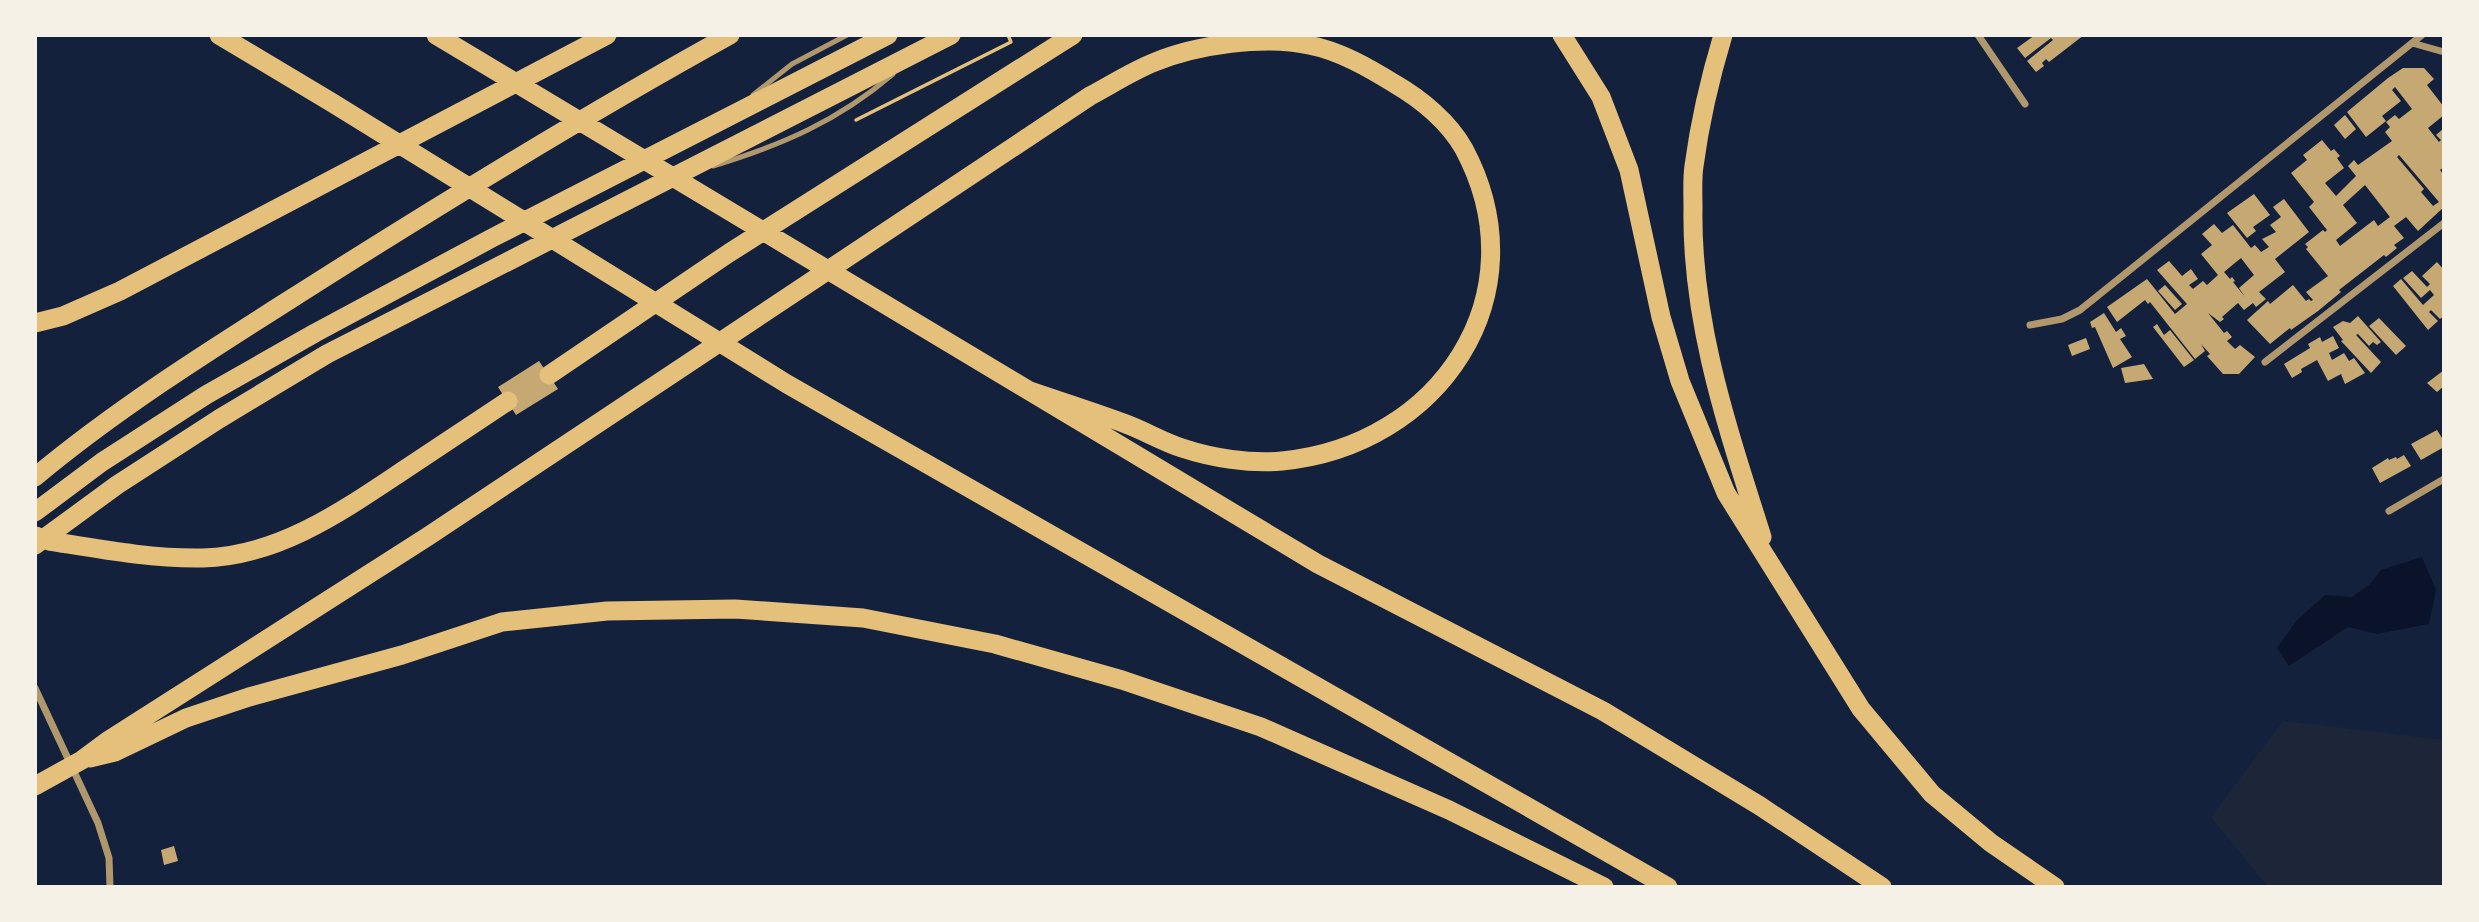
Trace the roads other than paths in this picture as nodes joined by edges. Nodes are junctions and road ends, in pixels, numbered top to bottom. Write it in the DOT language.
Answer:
graph roads {
  1 [pos="219,35"];
  2 [pos="436,35"];
  3 [pos="607,35"];
  4 [pos="730,35"];
  5 [pos="847,35"];
  6 [pos="888,35"];
  7 [pos="951,35"];
  8 [pos="1073,35"];
  9 [pos="1562,35"];
  10 [pos="1723,35"];
  11 [pos="1978,35"];
  12 [pos="2422,35"];
  13 [pos="2412,43"];
  14 [pos="2444,52"];
  15 [pos="2025,104"];
  16 [pos="720,123"];
  17 [pos="2444,223"];
  18 [pos="35,323"];
  19 [pos="2030,325"];
  20 [pos="2265,362"];
  21 [pos="549,375"];
  22 [pos="1030,391"];
  23 [pos="508,401"];
  24 [pos="35,477"];
  25 [pos="2444,478"];
  26 [pos="2389,511"];
  27 [pos="35,512"];
  28 [pos="35,535"];
  29 [pos="35,545"];
  30 [pos="1770,564"];
  31 [pos="35,688"];
  32 [pos="112,746"];
  33 [pos="35,786"];
  34 [pos="110,887"];
  35 [pos="1604,887"];
  36 [pos="1668,887"];
  37 [pos="1882,887"];
  38 [pos="2055,887"];
  1 -- 36 [label="highway"];
  2 -- 22 [label="highway"];
  3 -- 18 [label="highway"];
  4 -- 24 [label="highway"];
  5 -- 16 [label="lane"];
  6 -- 16 [label="highway"];
  7 -- 29 [label="highway"];
  8 -- 21 [label="highway"];
  9 -- 30 [label="highway"];
  10 -- 30 [label="highway"];
  11 -- 15 [label="street"];
  12 -- 13 [label="street"];
  13 -- 14 [label="street"];
  13 -- 19 [label="street"];
  16 -- 27 [label="highway"];
  17 -- 20 [label="street"];
  22 -- 32 [label="highway"];
  22 -- 37 [label="highway"];
  23 -- 28 [label="highway"];
  25 -- 26 [label="street"];
  30 -- 38 [label="highway"];
  31 -- 34 [label="street"];
  32 -- 33 [label="highway"];
  32 -- 35 [label="highway"];
}
